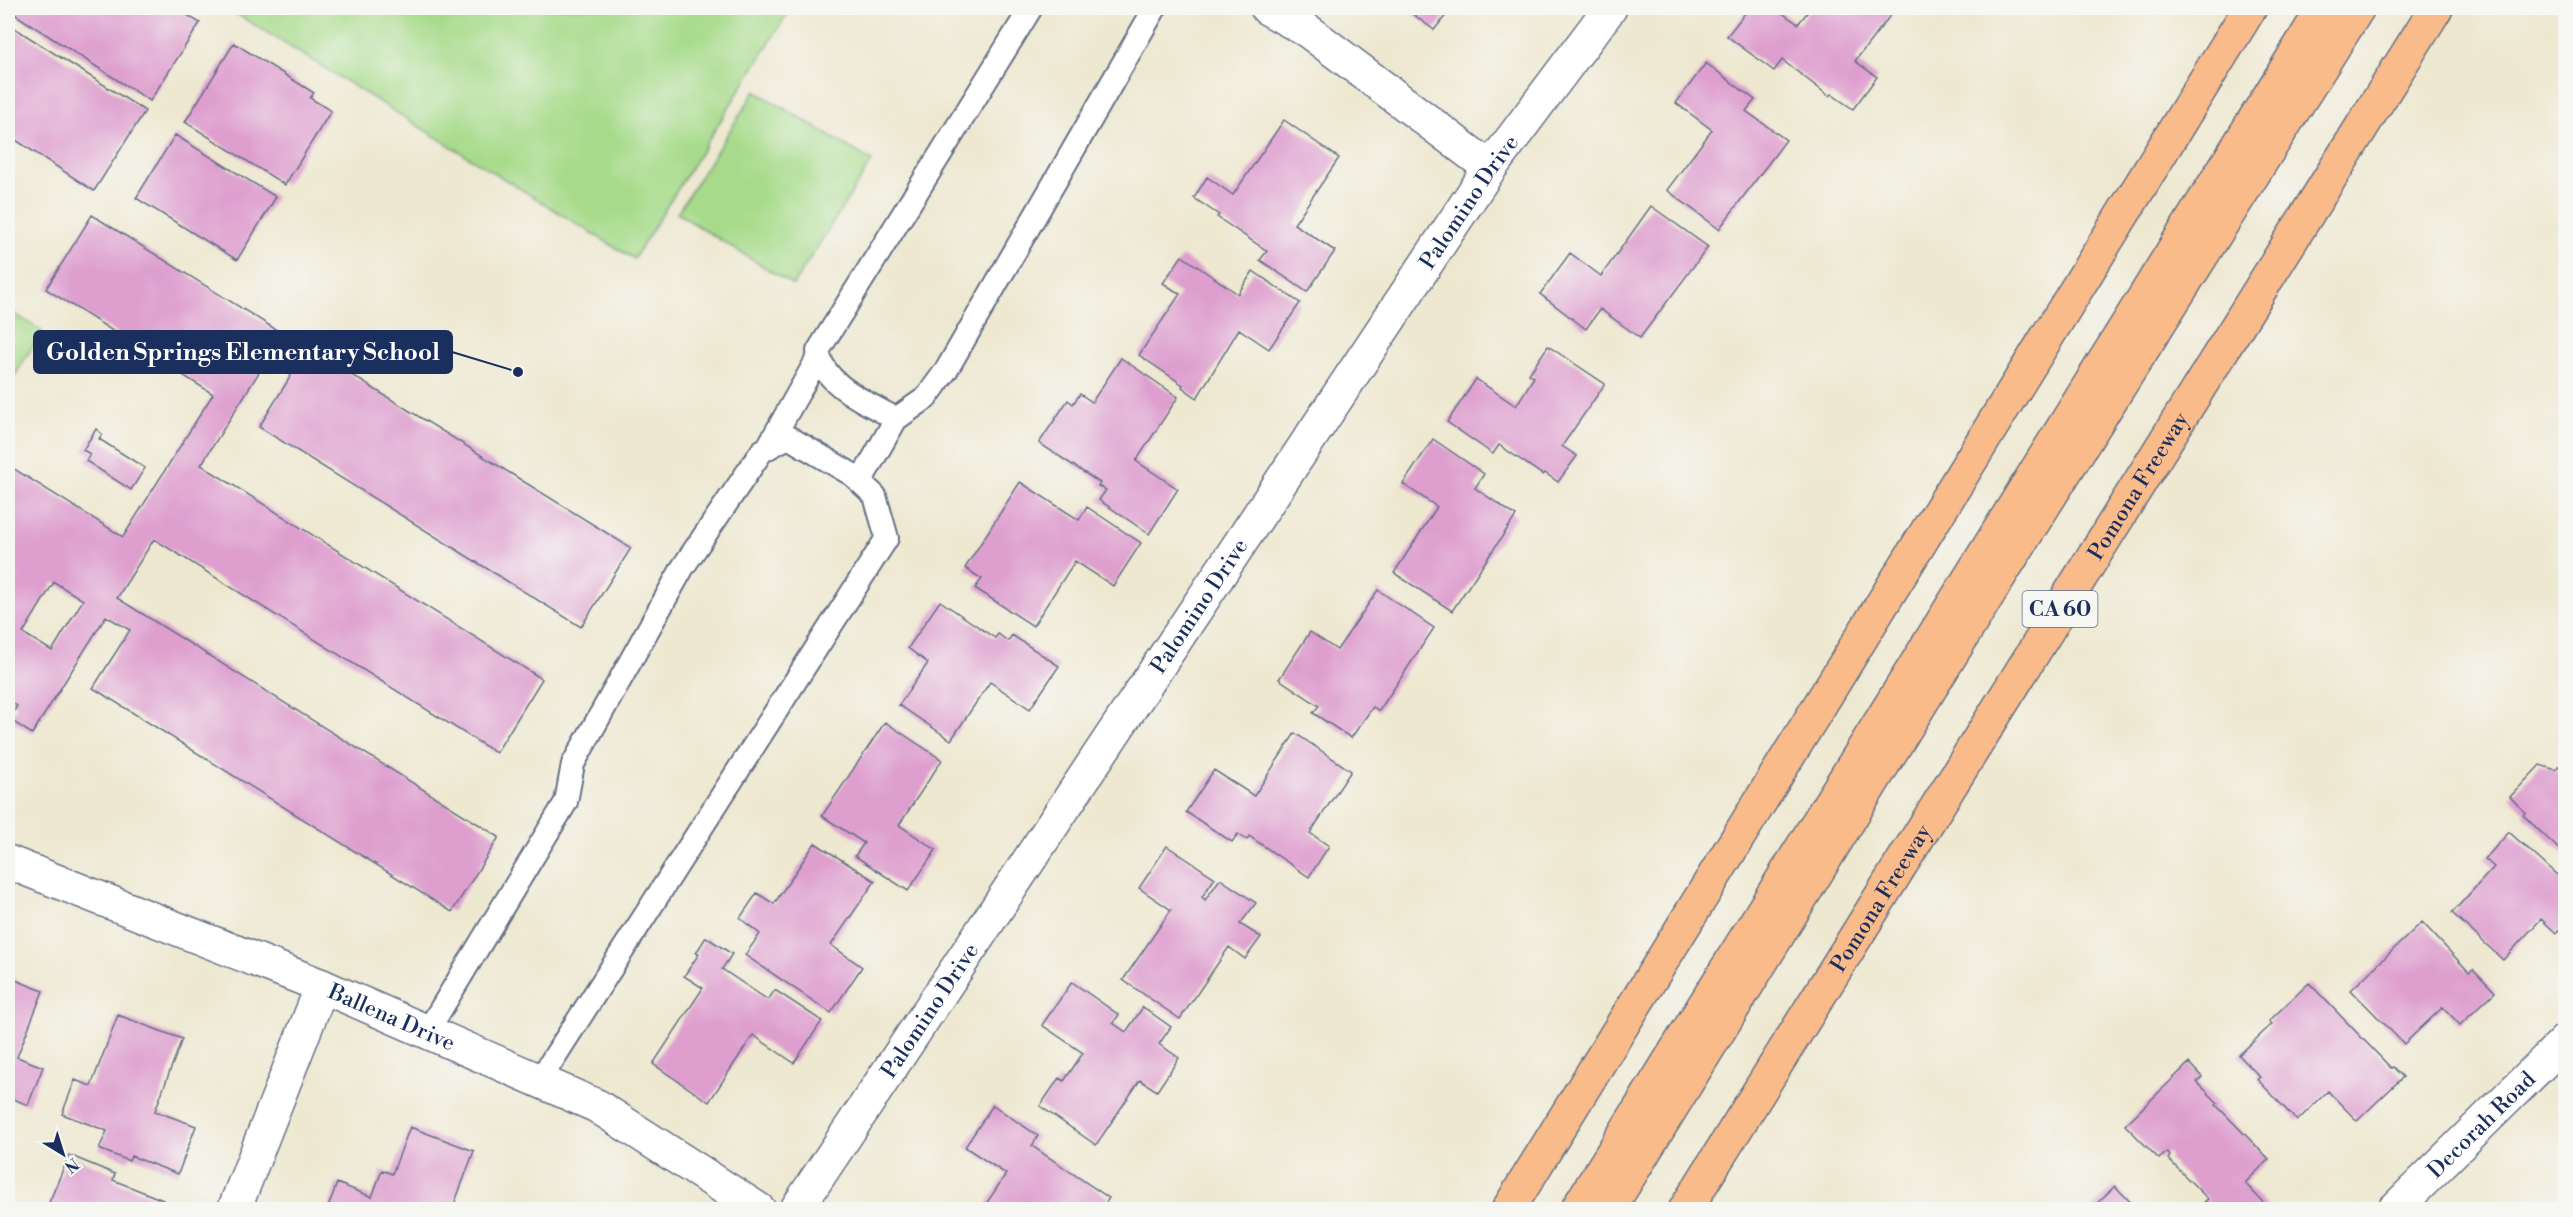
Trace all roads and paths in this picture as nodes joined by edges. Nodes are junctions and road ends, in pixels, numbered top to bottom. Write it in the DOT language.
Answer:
graph roads {
  1 [pos="1031,8"];
  2 [pos="1155,8"];
  3 [pos="1267,8"];
  4 [pos="1610,8"];
  5 [pos="2250,8"];
  6 [pos="2324,8"];
  7 [pos="2358,8"];
  8 [pos="2436,8"];
  9 [pos="1490,168"];
  10 [pos="819,356"];
  11 [pos="896,419"];
  12 [pos="768,447"];
  13 [pos="860,482"];
  14 [pos="8,862"];
  15 [pos="322,986"];
  16 [pos="427,1032"];
  17 [pos="2565,1040"];
  18 [pos="539,1081"];
  19 [pos="234,1209"];
  20 [pos="759,1209"];
  21 [pos="796,1209"];
  22 [pos="1508,1209"];
  23 [pos="1577,1209"];
  24 [pos="1608,1209"];
  25 [pos="1684,1209"];
  26 [pos="2394,1209"];
  1 -- 10 [label="lane"];
  2 -- 11 [label="lane"];
  3 -- 9 [label="street"];
  4 -- 9 [label="street, Palomino Drive"];
  5 -- 22 [label="highway"];
  6 -- 23 [label="highway"];
  7 -- 24 [label="highway"];
  8 -- 25 [label="highway, Pomona Freeway / CA 60"];
  9 -- 21 [label="street, Palomino Drive"];
  10 -- 11 [label="lane"];
  10 -- 12 [label="lane"];
  11 -- 13 [label="lane"];
  12 -- 13 [label="lane"];
  12 -- 16 [label="lane"];
  13 -- 18 [label="lane"];
  14 -- 15 [label="street, Ballena Drive"];
  15 -- 16 [label="street, Ballena Drive"];
  15 -- 19 [label="street"];
  16 -- 18 [label="street, Ballena Drive"];
  17 -- 26 [label="street, Decorah Road"];
  18 -- 20 [label="street, Ballena Drive"];
}
